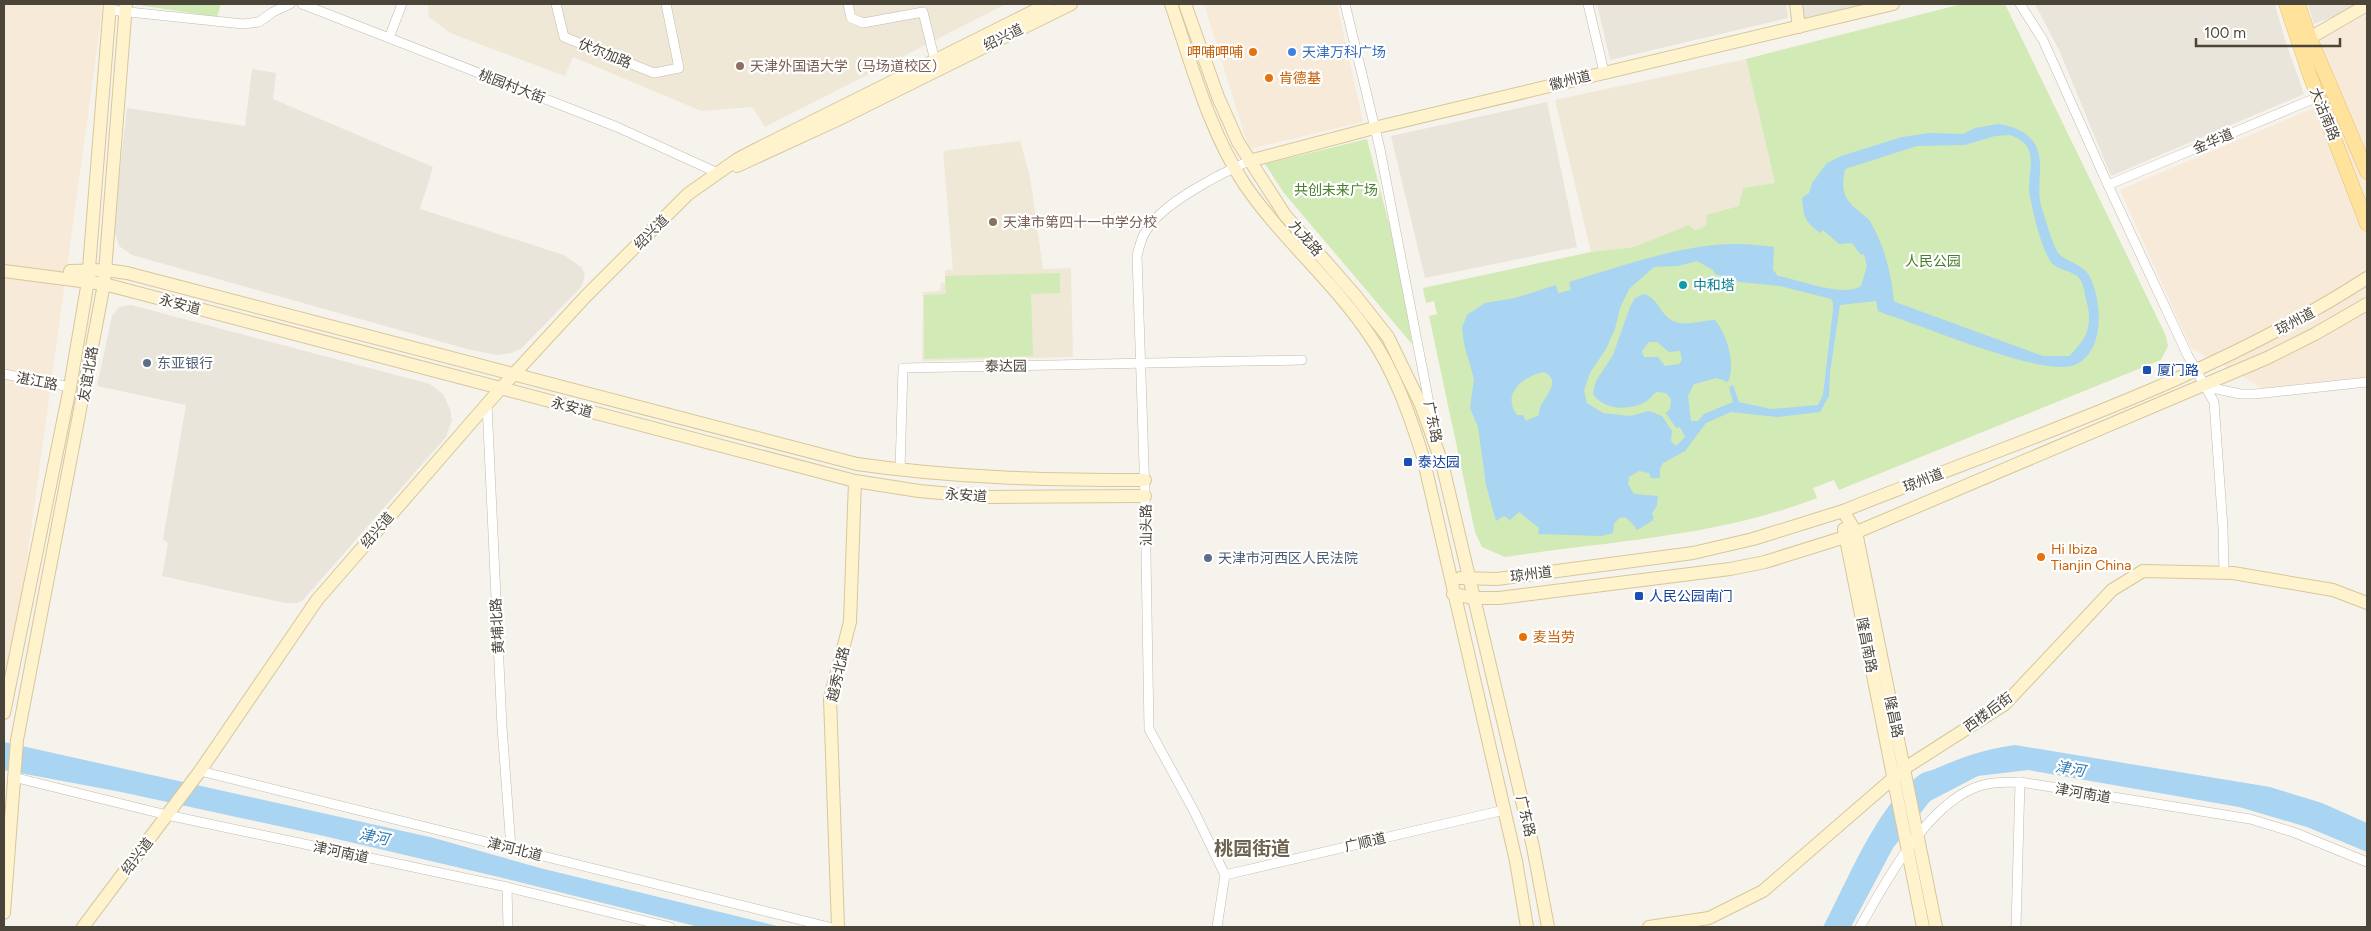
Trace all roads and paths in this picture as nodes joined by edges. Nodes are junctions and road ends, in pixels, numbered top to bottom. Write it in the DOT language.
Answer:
graph roads {
  1 [pos="290,4"];
  2 [pos="302,4"];
  3 [pos="402,4"];
  4 [pos="556,4"];
  5 [pos="666,4"];
  6 [pos="848,4"];
  7 [pos="1048,4"];
  8 [pos="1071,4"];
  9 [pos="1170,4"];
  10 [pos="1185,4"];
  11 [pos="1345,4"];
  12 [pos="1588,4"];
  13 [pos="1796,4"];
  14 [pos="1892,4"];
  15 [pos="2020,4"];
  16 [pos="2286,4"];
  17 [pos="2298,4"];
  18 [pos="2367,5"];
  19 [pos="110,7"];
  20 [pos="126,8"];
  21 [pos="272,8"];
  22 [pos="1799,27"];
  23 [pos="389,38"];
  24 [pos="2304,41"];
  25 [pos="935,62"];
  26 [pos="1604,72"];
  27 [pos="2318,97"];
  28 [pos="1374,128"];
  29 [pos="1249,161"];
  30 [pos="1234,167"];
  31 [pos="2367,172"];
  32 [pos="718,173"];
  33 [pos="2108,186"];
  34 [pos="2367,224"];
  35 [pos="4,264"];
  36 [pos="106,270"];
  37 [pos="4,271"];
  38 [pos="88,276"];
  39 [pos="2367,278"];
  40 [pos="104,284"];
  41 [pos="2367,304"];
  42 [pos="1302,360"];
  43 [pos="1140,362"];
  44 [pos="2195,370"];
  45 [pos="4,374"];
  46 [pos="514,374"];
  47 [pos="2367,382"];
  48 [pos="2203,386"];
  49 [pos="70,387"];
  50 [pos="500,388"];
  51 [pos="486,404"];
  52 [pos="1423,457"];
  53 [pos="1442,463"];
  54 [pos="900,470"];
  55 [pos="1145,480"];
  56 [pos="855,481"];
  57 [pos="1145,496"];
  58 [pos="1843,511"];
  59 [pos="1850,535"];
  60 [pos="2224,573"];
  61 [pos="1448,574"];
  62 [pos="1469,579"];
  63 [pos="1453,594"];
  64 [pos="1474,598"];
  65 [pos="2367,603"];
  66 [pos="4,713"];
  67 [pos="1906,772"];
  68 [pos="196,776"];
  69 [pos="13,778"];
  70 [pos="1894,782"];
  71 [pos="2020,782"];
  72 [pos="1504,810"];
  73 [pos="167,815"];
  74 [pos="1912,838"];
  75 [pos="511,848"];
  76 [pos="2367,862"];
  77 [pos="1225,875"];
  78 [pos="507,887"];
  79 [pos="4,913"];
  80 [pos="82,927"];
  81 [pos="508,927"];
  82 [pos="670,927"];
  83 [pos="829,927"];
  84 [pos="838,927"];
  85 [pos="1217,927"];
  86 [pos="1528,927"];
  87 [pos="1548,927"];
  88 [pos="1649,927"];
  89 [pos="1860,927"];
  90 [pos="1923,927"];
  91 [pos="1936,927"];
  92 [pos="2016,927"];
  1 -- 21 [label="street"];
  2 -- 23 [label="street, 桃园村大街"];
  3 -- 23 [label="street"];
  4 -- 5 [label="street, 伏尔加路"];
  6 -- 25 [label="street"];
  7 -- 25 [label="main road, 绍兴道"];
  8 -- 32 [label="main road, 绍兴道"];
  9 -- 30 [label="main road, 九龙路"];
  10 -- 29 [label="main road, 九龙路"];
  11 -- 28 [label="street, 广东路"];
  12 -- 26 [label="street"];
  13 -- 22 [label="main road"];
  14 -- 22 [label="main road, 徽州道"];
  15 -- 33 [label="street"];
  16 -- 24 [label="main road, 大沽南路"];
  17 -- 24 [label="main road, 大沽南路"];
  18 -- 24 [label="main road"];
  19 -- 20 [label="street"];
  19 -- 38 [label="main road, 友谊北路"];
  20 -- 21 [label="street"];
  20 -- 36 [label="main road, 友谊北路"];
  22 -- 26 [label="main road, 徽州道"];
  23 -- 32 [label="street, 桃园村大街"];
  24 -- 27 [label="main road, 大沽南路"];
  24 -- 31 [label="main road, 大沽南路"];
  25 -- 32 [label="main road, 绍兴道"];
  26 -- 28 [label="main road, 徽州道"];
  27 -- 33 [label="street, 金华道"];
  27 -- 34 [label="main road, 大沽南路"];
  28 -- 29 [label="main road, 徽州道"];
  28 -- 53 [label="street, 广东路"];
  29 -- 30 [label="street, 汕头路"];
  29 -- 53 [label="main road, 九龙路"];
  30 -- 43 [label="street, 汕头路"];
  30 -- 52 [label="main road, 九龙路"];
  32 -- 46 [label="main road, 绍兴道"];
  33 -- 44 [label="street"];
  35 -- 38 [label="main road, 永安道"];
  36 -- 38 [label="main road, 永安道"];
  36 -- 40 [label="main road, 友谊北路"];
  36 -- 46 [label="main road, 永安道"];
  37 -- 38 [label="main road, 永安道"];
  38 -- 40 [label="main road, 永安道"];
  38 -- 49 [label="main road, 友谊北路"];
  39 -- 44 [label="main road, 琼州道"];
  40 -- 50 [label="main road, 永安道"];
  40 -- 69 [label="main road, 友谊北路"];
  41 -- 48 [label="main road, 琼州道"];
  42 -- 43 [label="street, 泰达园"];
  43 -- 54 [label="street, 泰达园"];
  43 -- 55 [label="street, 汕头路"];
  44 -- 48 [label="street"];
  44 -- 58 [label="main road, 琼州道"];
  45 -- 49 [label="street, 湛江路"];
  46 -- 50 [label="main road, 绍兴道"];
  46 -- 54 [label="main road, 永安道"];
  47 -- 48 [label="street"];
  48 -- 59 [label="main road, 琼州道"];
  48 -- 60 [label="street"];
  49 -- 66 [label="main road, 友谊北路"];
  50 -- 51 [label="main road, 绍兴道"];
  50 -- 56 [label="main road, 永安道"];
  51 -- 68 [label="main road, 绍兴道"];
  51 -- 75 [label="street, 黄埔北路"];
  52 -- 61 [label="main road, 广东路"];
  53 -- 62 [label="main road, 广东路"];
  54 -- 55 [label="main road, 永安道"];
  55 -- 57 [label="street, 汕头路"];
  56 -- 57 [label="main road, 永安道"];
  56 -- 84 [label="main road, 越秀北路"];
  57 -- 77 [label="street, 汕头路"];
  58 -- 59 [label="main road, 隆昌南路"];
  58 -- 62 [label="main road, 琼州道"];
  59 -- 64 [label="main road, 琼州道"];
  59 -- 67 [label="main road, 隆昌路"];
  59 -- 70 [label="main road, 隆昌南路"];
  60 -- 65 [label="main road, 西楼后街"];
  60 -- 67 [label="main road, 西楼后街"];
  61 -- 62 [label="main road, 琼州道"];
  61 -- 63 [label="main road, 广东路"];
  62 -- 64 [label="main road, 广东路"];
  63 -- 64 [label="main road"];
  63 -- 72 [label="main road, 广东路"];
  64 -- 87 [label="main road, 广东路"];
  67 -- 70 [label="main road, 西楼后街"];
  67 -- 74 [label="main road, 隆昌路"];
  68 -- 73 [label="main road, 绍兴道"];
  68 -- 75 [label="street, 津河北道"];
  69 -- 73 [label="street, 津河南道"];
  69 -- 79 [label="main road"];
  70 -- 74 [label="main road, 隆昌南路"];
  70 -- 88 [label="main road, 西楼后街"];
  71 -- 74 [label="street, 津河南道"];
  71 -- 76 [label="street, 津河南道"];
  71 -- 92 [label="street"];
  72 -- 77 [label="street, 广顺道"];
  72 -- 86 [label="main road, 广东路"];
  73 -- 78 [label="street, 津河南道"];
  73 -- 80 [label="main road, 绍兴道"];
  74 -- 89 [label="street, 津河南道"];
  74 -- 90 [label="main road, 隆昌路"];
  74 -- 91 [label="main road, 隆昌路"];
  75 -- 83 [label="street, 津河北道"];
  77 -- 85 [label="street"];
  78 -- 81 [label="street"];
  78 -- 82 [label="street, 津河南道"];
}
